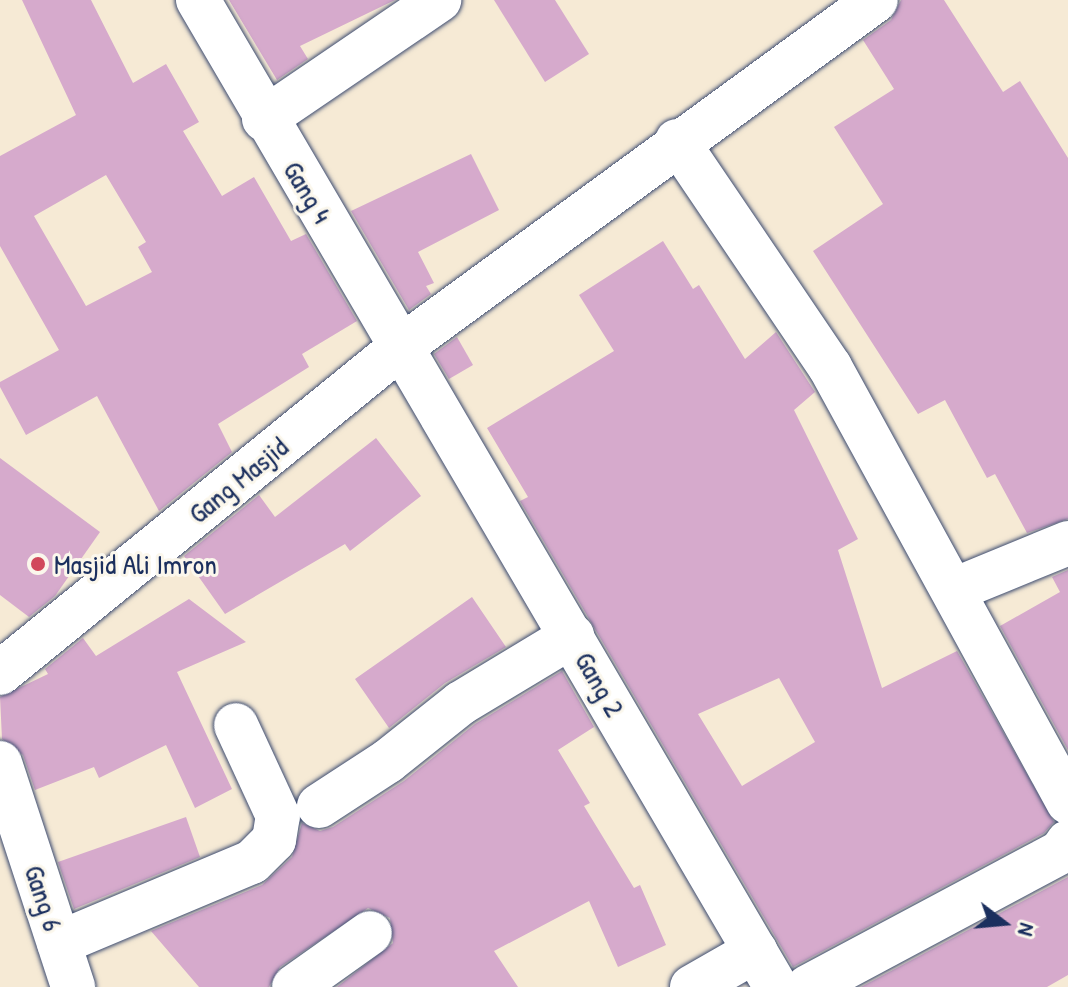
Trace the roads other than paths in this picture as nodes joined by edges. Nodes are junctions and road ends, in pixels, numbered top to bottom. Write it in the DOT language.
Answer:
graph roads {
  1 [pos="198,0"];
  2 [pos="439,0"];
  3 [pos="876,0"];
  4 [pos="264,119"];
  5 [pos="677,141"];
  6 [pos="412,364"];
  7 [pos="1068,543"];
  8 [pos="956,589"];
  9 [pos="572,636"];
  10 [pos="0,673"];
  11 [pos="236,725"];
  12 [pos="0,763"];
  13 [pos="1068,802"];
  14 [pos="319,806"];
  15 [pos="1068,842"];
  16 [pos="16,865"];
  17 [pos="370,933"];
  18 [pos="59,943"];
  19 [pos="765,969"];
  20 [pos="73,987"];
  21 [pos="294,987"];
  22 [pos="692,987"];
  23 [pos="808,987"];
  1 -- 4 [label="street, Gang 4"];
  2 -- 4 [label="street"];
  3 -- 5 [label="street, Gang Masjid"];
  4 -- 6 [label="street, Gang 4"];
  5 -- 6 [label="street, Gang Masjid"];
  5 -- 8 [label="street"];
  6 -- 9 [label="street, Gang 2"];
  6 -- 10 [label="street, Gang Masjid"];
  7 -- 8 [label="street"];
  8 -- 13 [label="street"];
  9 -- 14 [label="street"];
  9 -- 19 [label="street, Gang 2"];
  11 -- 18 [label="street"];
  12 -- 16 [label="street, Gang 6"];
  15 -- 23 [label="street"];
  16 -- 18 [label="street, Gang 6"];
  17 -- 21 [label="street"];
  18 -- 20 [label="street, Gang 6"];
  19 -- 22 [label="street"];
}
